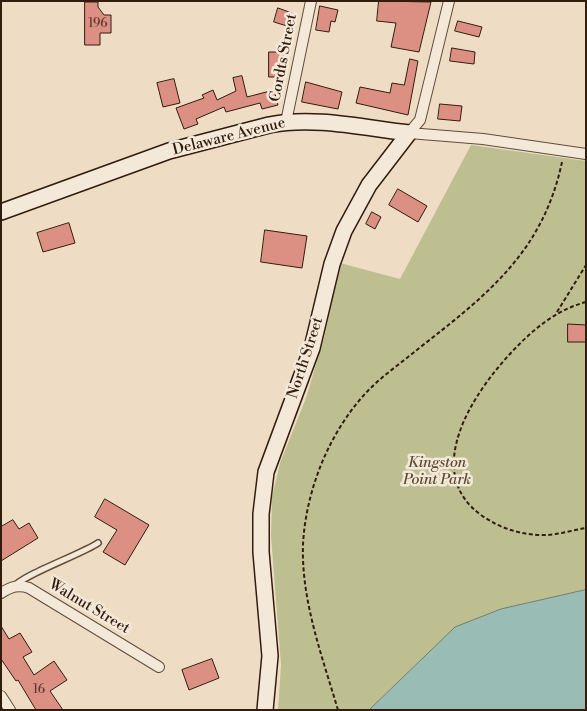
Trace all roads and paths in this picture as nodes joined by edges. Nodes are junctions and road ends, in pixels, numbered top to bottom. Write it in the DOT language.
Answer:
graph roads {
  1 [pos="310,1"];
  2 [pos="449,1"];
  3 [pos="286,122"];
  4 [pos="409,133"];
  5 [pos="586,154"];
  6 [pos="563,157"];
  7 [pos="1,212"];
  8 [pos="586,265"];
  9 [pos="586,302"];
  10 [pos="556,314"];
  11 [pos="586,528"];
  12 [pos="98,543"];
  13 [pos="14,587"];
  14 [pos="1,593"];
  15 [pos="159,667"];
  16 [pos="1,696"];
  17 [pos="10,710"];
  18 [pos="265,710"];
  19 [pos="338,710"];
  1 -- 3 [label="street, Cordts Street"];
  2 -- 4 [label="street, North Street"];
  3 -- 4 [label="street, Delaware Avenue"];
  3 -- 7 [label="street, Delaware Avenue"];
  4 -- 5 [label="street, Delaware Avenue"];
  4 -- 18 [label="street, North Street"];
  6 -- 19 [label="path"];
  8 -- 10 [label="path"];
  9 -- 10 [label="path"];
  10 -- 11 [label="path"];
  12 -- 13 [label="lane"];
  13 -- 14 [label="street"];
  13 -- 15 [label="street, Walnut Street"];
  16 -- 17 [label="street"];
}
